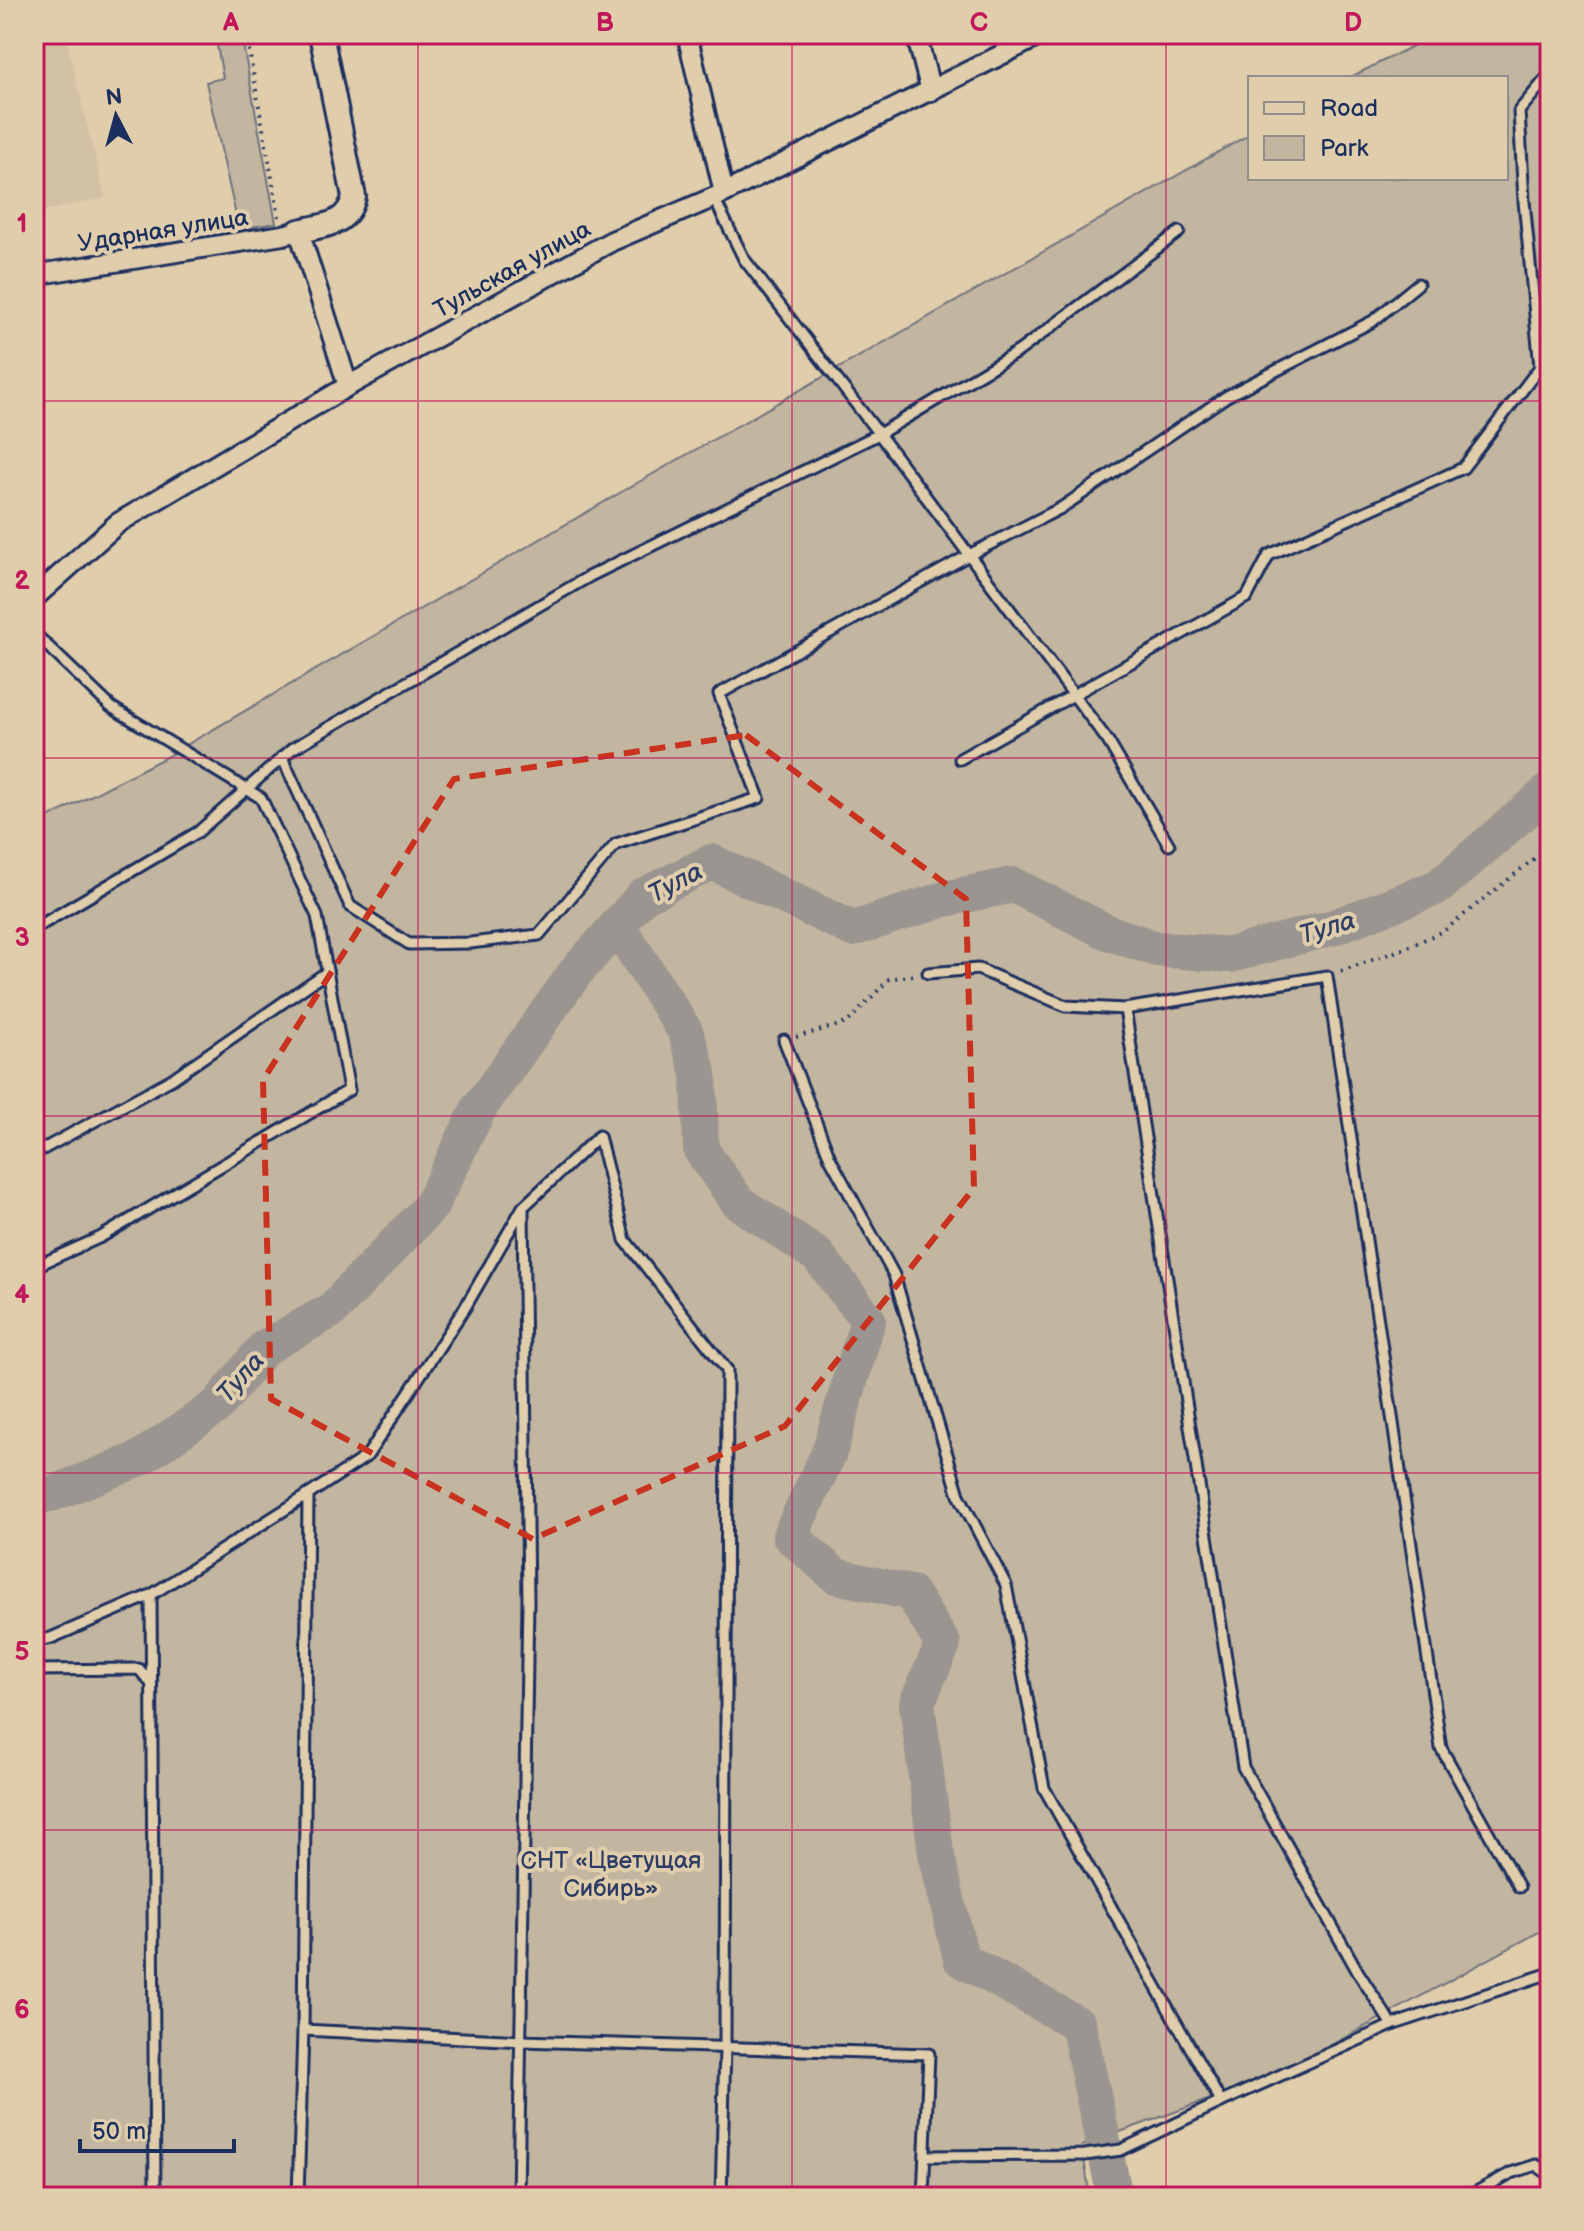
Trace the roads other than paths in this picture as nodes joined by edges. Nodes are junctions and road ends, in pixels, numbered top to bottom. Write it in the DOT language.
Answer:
graph roads {
  1 [pos="321,34"];
  2 [pos="687,34"];
  3 [pos="916,34"];
  4 [pos="1043,34"];
  5 [pos="1550,74"];
  6 [pos="931,91"];
  7 [pos="719,195"];
  8 [pos="1179,232"];
  9 [pos="291,233"];
  10 [pos="34,275"];
  11 [pos="1418,284"];
  12 [pos="348,386"];
  13 [pos="879,434"];
  14 [pos="969,555"];
  15 [pos="34,598"];
  16 [pos="34,633"];
  17 [pos="1074,695"];
  18 [pos="282,757"];
  19 [pos="960,759"];
  20 [pos="245,789"];
  21 [pos="1169,845"];
  22 [pos="34,929"];
  23 [pos="327,972"];
  24 [pos="928,973"];
  25 [pos="1125,1009"];
  26 [pos="784,1040"];
  27 [pos="34,1154"];
  28 [pos="523,1207"];
  29 [pos="34,1267"];
  30 [pos="308,1495"];
  31 [pos="151,1595"];
  32 [pos="34,1642"];
  33 [pos="34,1670"];
  34 [pos="151,1683"];
  35 [pos="1519,1887"];
  36 [pos="1550,1973"];
  37 [pos="1392,2025"];
  38 [pos="303,2030"];
  39 [pos="522,2041"];
  40 [pos="725,2047"];
  41 [pos="1221,2102"];
  42 [pos="926,2156"];
  43 [pos="1550,2175"];
  44 [pos="155,2197"];
  45 [pos="298,2197"];
  46 [pos="518,2197"];
  47 [pos="721,2197"];
  48 [pos="923,2197"];
  49 [pos="1467,2197"];
  1 -- 9 [label="street"];
  2 -- 7 [label="street"];
  3 -- 6 [label="street"];
  4 -- 6 [label="street, Тульская улица"];
  5 -- 17 [label="lane"];
  6 -- 7 [label="street, Тульская улица"];
  7 -- 12 [label="street, Тульская улица"];
  7 -- 13 [label="lane"];
  8 -- 13 [label="lane"];
  9 -- 10 [label="street, Ударная улица"];
  9 -- 12 [label="street"];
  11 -- 14 [label="lane"];
  12 -- 15 [label="street, Тульская улица"];
  13 -- 14 [label="lane"];
  13 -- 18 [label="lane"];
  14 -- 17 [label="lane"];
  14 -- 18 [label="lane"];
  16 -- 20 [label="lane"];
  17 -- 19 [label="lane"];
  17 -- 21 [label="lane"];
  18 -- 20 [label="lane"];
  20 -- 22 [label="lane"];
  20 -- 23 [label="lane"];
  23 -- 27 [label="lane"];
  23 -- 29 [label="lane"];
  24 -- 25 [label="lane"];
  25 -- 35 [label="lane"];
  25 -- 37 [label="lane"];
  26 -- 41 [label="lane"];
  28 -- 30 [label="lane"];
  28 -- 39 [label="lane"];
  28 -- 40 [label="lane"];
  30 -- 31 [label="lane"];
  30 -- 38 [label="lane"];
  31 -- 32 [label="lane"];
  31 -- 34 [label="lane"];
  33 -- 34 [label="lane"];
  34 -- 44 [label="lane"];
  36 -- 37 [label="lane"];
  37 -- 41 [label="lane"];
  38 -- 39 [label="lane"];
  38 -- 45 [label="lane"];
  39 -- 40 [label="lane"];
  39 -- 46 [label="lane"];
  40 -- 42 [label="lane"];
  40 -- 47 [label="lane"];
  41 -- 42 [label="lane"];
  42 -- 48 [label="lane"];
  43 -- 49 [label="lane"];
}
